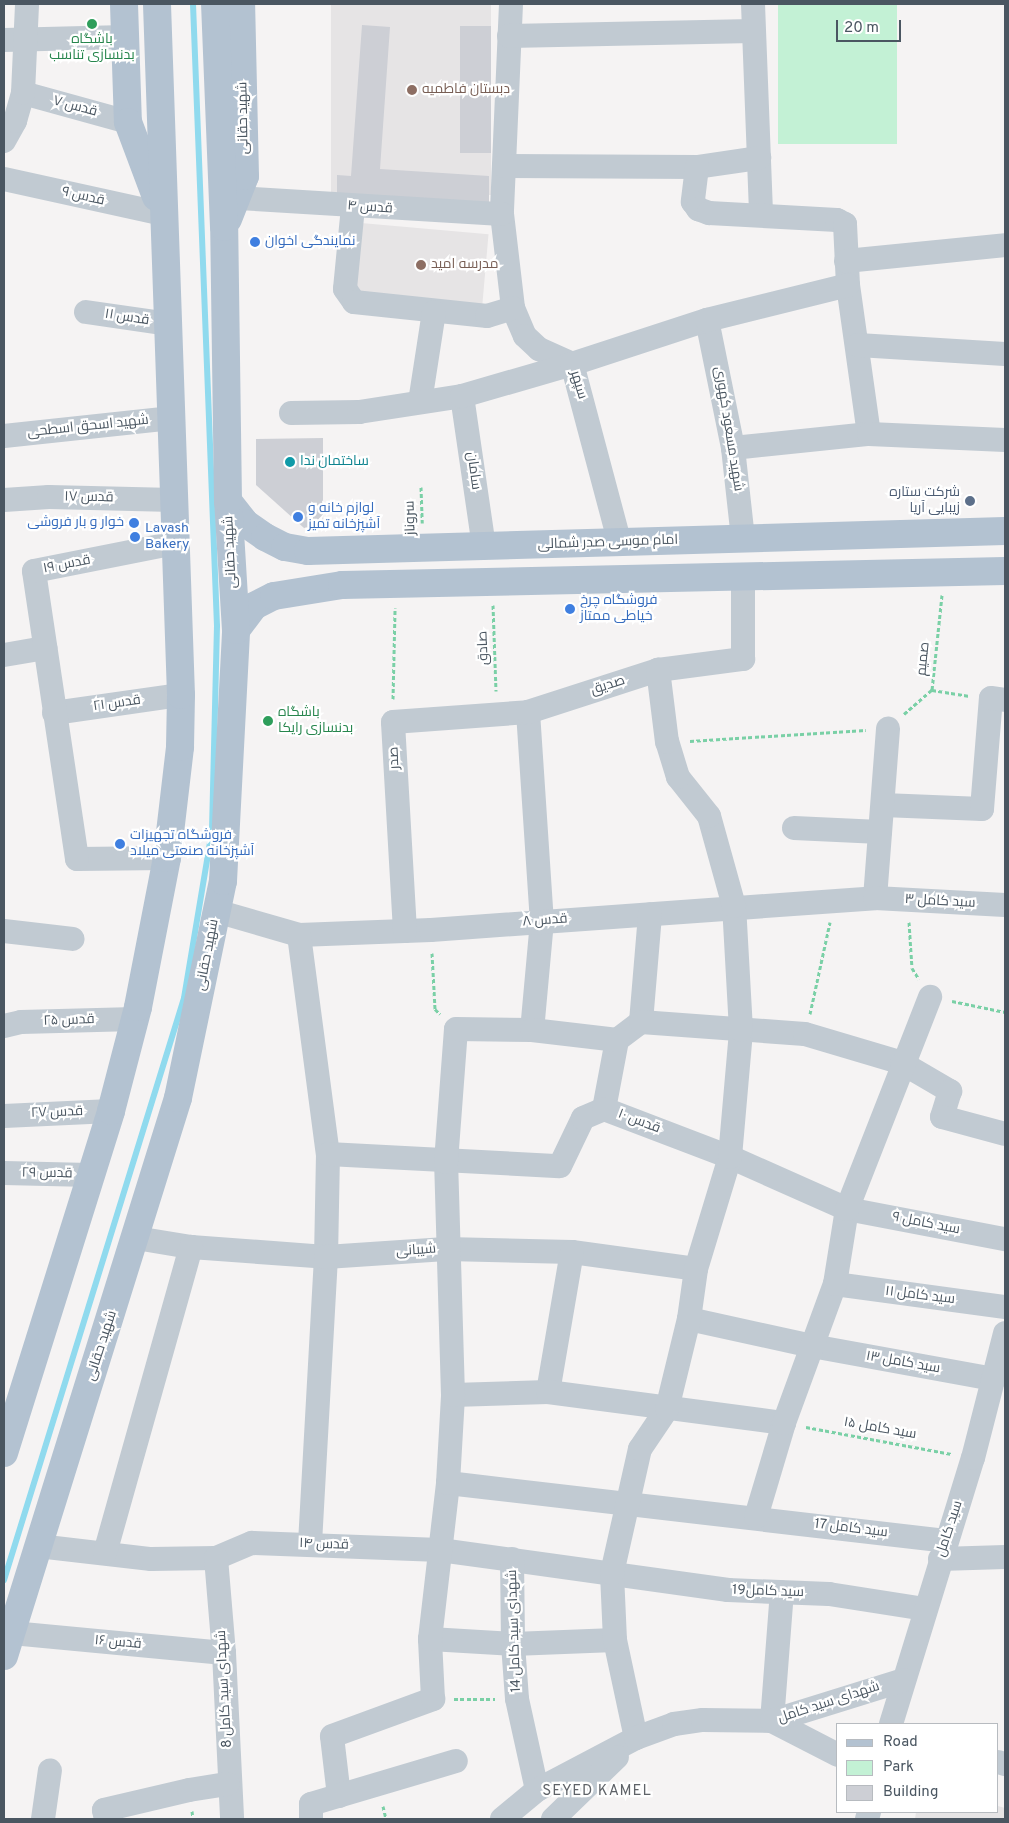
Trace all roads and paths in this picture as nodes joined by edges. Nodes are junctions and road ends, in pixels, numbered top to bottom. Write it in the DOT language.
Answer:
graph roads {
  1 [pos="27,4"];
  2 [pos="124,4"];
  3 [pos="157,4"];
  4 [pos="215,4"];
  5 [pos="241,4"];
  6 [pos="510,4"];
  7 [pos="753,4"];
  8 [pos="753,31"];
  9 [pos="125,36"];
  10 [pos="509,36"];
  11 [pos="4,40"];
  12 [pos="27,40"];
  13 [pos="23,93"];
  14 [pos="128,122"];
  15 [pos="4,141"];
  16 [pos="759,158"];
  17 [pos="504,166"];
  18 [pos="698,167"];
  19 [pos="4,179"];
  20 [pos="230,192"];
  21 [pos="353,207"];
  22 [pos="163,214"];
  23 [pos="502,214"];
  24 [pos="761,215"];
  25 [pos="1005,245"];
  26 [pos="846,261"];
  27 [pos="848,285"];
  28 [pos="513,308"];
  29 [pos="86,312"];
  30 [pos="434,312"];
  31 [pos="707,320"];
  32 [pos="168,324"];
  33 [pos="858,345"];
  34 [pos="1005,354"];
  35 [pos="572,364"];
  36 [pos="462,396"];
  37 [pos="420,402"];
  38 [pos="291,413"];
  39 [pos="172,418"];
  40 [pos="869,434"];
  41 [pos="4,436"];
  42 [pos="1005,440"];
  43 [pos="733,448"];
  44 [pos="421,488"];
  45 [pos="4,500"];
  46 [pos="174,500"];
  47 [pos="228,501"];
  48 [pos="1005,531"];
  49 [pos="743,538"];
  50 [pos="175,543"];
  51 [pos="620,544"];
  52 [pos="484,547"];
  53 [pos="423,548"];
  54 [pos="308,551"];
  55 [pos="1005,571"];
  56 [pos="945,572"];
  57 [pos="743,576"];
  58 [pos="494,582"];
  59 [pos="397,584"];
  60 [pos="310,591"];
  61 [pos="236,630"];
  62 [pos="45,648"];
  63 [pos="4,655"];
  64 [pos="658,670"];
  65 [pos="932,690"];
  66 [pos="181,695"];
  67 [pos="998,699"];
  68 [pos="528,712"];
  69 [pos="54,713"];
  70 [pos="497,714"];
  71 [pos="392,722"];
  72 [pos="888,728"];
  73 [pos="667,742"];
  74 [pos="883,805"];
  75 [pos="794,828"];
  76 [pos="880,832"];
  77 [pos="167,858"];
  78 [pos="875,898"];
  79 [pos="907,900"];
  80 [pos="835,901"];
  81 [pos="1005,905"];
  82 [pos="734,906"];
  83 [pos="216,911"];
  84 [pos="650,914"];
  85 [pos="542,921"];
  86 [pos="431,930"];
  87 [pos="4,931"];
  88 [pos="405,931"];
  89 [pos="299,935"];
  90 [pos="73,939"];
  91 [pos="930,997"];
  92 [pos="1005,1012"];
  93 [pos="135,1019"];
  94 [pos="641,1022"];
  95 [pos="4,1026"];
  96 [pos="456,1029"];
  97 [pos="532,1030"];
  98 [pos="741,1030"];
  99 [pos="805,1034"];
  100 [pos="618,1040"];
  101 [pos="902,1063"];
  102 [pos="604,1109"];
  103 [pos="111,1111"];
  104 [pos="4,1116"];
  105 [pos="1005,1134"];
  106 [pos="328,1154"];
  107 [pos="730,1157"];
  108 [pos="446,1162"];
  109 [pos="4,1174"];
  110 [pos="90,1175"];
  111 [pos="847,1209"];
  112 [pos="136,1238"];
  113 [pos="1005,1239"];
  114 [pos="191,1247"];
  115 [pos="446,1249"];
  116 [pos="572,1252"];
  117 [pos="326,1258"];
  118 [pos="696,1269"];
  119 [pos="835,1284"];
  120 [pos="1005,1307"];
  121 [pos="689,1318"];
  122 [pos="1005,1333"];
  123 [pos="812,1346"];
  124 [pos="548,1392"];
  125 [pos="996,1393"];
  126 [pos="453,1394"];
  127 [pos="667,1408"];
  128 [pos="8,1423"];
  129 [pos="784,1423"];
  130 [pos="4,1453"];
  131 [pos="973,1458"];
  132 [pos="448,1482"];
  133 [pos="628,1502"];
  134 [pos="756,1518"];
  135 [pos="310,1544"];
  136 [pos="38,1546"];
  137 [pos="440,1550"];
  138 [pos="943,1550"];
  139 [pos="105,1553"];
  140 [pos="1005,1557"];
  141 [pos="216,1558"];
  142 [pos="512,1559"];
  143 [pos="612,1573"];
  144 [pos="782,1592"];
  145 [pos="925,1609"];
  146 [pos="430,1639"];
  147 [pos="615,1640"];
  148 [pos="8,1644"];
  149 [pos="513,1644"];
  150 [pos="224,1653"];
  151 [pos="904,1680"];
  152 [pos="517,1699"];
  153 [pos="434,1700"];
  154 [pos="772,1722"];
  155 [pos="891,1723"];
  156 [pos="636,1738"];
  157 [pos="836,1754"];
  158 [pos="456,1761"];
  159 [pos="50,1770"];
  160 [pos="228,1784"];
  161 [pos="537,1790"];
  162 [pos="339,1796"];
  163 [pos="311,1812"];
  164 [pos="105,1815"];
  165 [pos="43,1819"];
  166 [pos="232,1819"];
  167 [pos="502,1819"];
  168 [pos="553,1819"];
  1 -- 12 [label="street"];
  2 -- 9 [label="main road"];
  3 -- 22 [label="main road"];
  4 -- 20 [label="main road"];
  5 -- 20 [label="main road, شهید حقانی"];
  6 -- 10 [label="street"];
  7 -- 8 [label="street"];
  8 -- 10 [label="street"];
  8 -- 16 [label="street"];
  9 -- 12 [label="street"];
  9 -- 14 [label="main road"];
  10 -- 17 [label="street"];
  11 -- 12 [label="street"];
  12 -- 13 [label="street"];
  13 -- 14 [label="street, قدس ۷"];
  13 -- 15 [label="street"];
  14 -- 22 [label="main road"];
  16 -- 18 [label="street"];
  16 -- 24 [label="street"];
  17 -- 18 [label="street"];
  17 -- 23 [label="street"];
  18 -- 24 [label="street"];
  19 -- 22 [label="street, قدس ۹"];
  20 -- 21 [label="street, قدس ۴"];
  20 -- 47 [label="main road, شهید حقانی"];
  21 -- 23 [label="street, قدس ۴"];
  21 -- 30 [label="street"];
  22 -- 32 [label="main road"];
  23 -- 28 [label="street"];
  24 -- 26 [label="street"];
  25 -- 26 [label="street"];
  26 -- 27 [label="street"];
  27 -- 31 [label="street, سپهر"];
  27 -- 33 [label="street"];
  28 -- 30 [label="street"];
  28 -- 35 [label="street"];
  29 -- 32 [label="street, قدس ۱۱"];
  30 -- 37 [label="street"];
  31 -- 35 [label="street, سپهر"];
  31 -- 43 [label="street, شهید مسعود کهوری"];
  32 -- 39 [label="main road"];
  33 -- 34 [label="street"];
  33 -- 40 [label="street"];
  35 -- 36 [label="street"];
  35 -- 51 [label="street, سپهر"];
  36 -- 37 [label="street"];
  36 -- 52 [label="street, سامان"];
  37 -- 38 [label="street"];
  39 -- 41 [label="street, شهید اسحق اسطحی"];
  39 -- 46 [label="main road"];
  40 -- 42 [label="street"];
  40 -- 43 [label="street"];
  43 -- 49 [label="street, شهید مسعود کهوری"];
  44 -- 53 [label="path, سروناز"];
  45 -- 46 [label="street, قدس ۱۷"];
  46 -- 50 [label="main road"];
  47 -- 54 [label="main road, امام موسی صدر شمالی"];
  47 -- 61 [label="main road, شهید حقانی"];
  48 -- 49 [label="main road, امام موسی صدر شمالی"];
  49 -- 51 [label="main road, امام موسی صدر شمالی"];
  50 -- 62 [label="street, قدس ۱۹"];
  50 -- 66 [label="main road"];
  51 -- 52 [label="main road, امام موسی صدر شمالی"];
  52 -- 53 [label="main road, امام موسی صدر شمالی"];
  53 -- 54 [label="main road, امام موسی صدر شمالی"];
  54 -- 60 [label="main road"];
  55 -- 56 [label="main road"];
  56 -- 57 [label="main road"];
  56 -- 65 [label="path, صمیم"];
  57 -- 58 [label="main road"];
  57 -- 64 [label="street, صدیق"];
  58 -- 59 [label="main road"];
  58 -- 70 [label="path, صادق"];
  59 -- 60 [label="main road"];
  59 -- 71 [label="path"];
  60 -- 61 [label="main road"];
  61 -- 83 [label="main road, شهید حقانی"];
  62 -- 63 [label="street"];
  62 -- 69 [label="street"];
  64 -- 68 [label="street, صدیق"];
  64 -- 73 [label="street"];
  65 -- 67 [label="path, صمیم"];
  65 -- 72 [label="path"];
  66 -- 69 [label="street, قدس ۲۱"];
  66 -- 77 [label="main road"];
  67 -- 74 [label="street"];
  68 -- 70 [label="street, صدیق"];
  68 -- 85 [label="street"];
  69 -- 77 [label="street"];
  70 -- 71 [label="street, صدیق"];
  71 -- 88 [label="street, صدر"];
  72 -- 73 [label="path"];
  72 -- 74 [label="street"];
  73 -- 82 [label="street"];
  74 -- 76 [label="street"];
  75 -- 76 [label="street"];
  76 -- 78 [label="street"];
  77 -- 93 [label="main road"];
  78 -- 79 [label="street, سید کامل ۳"];
  78 -- 80 [label="street, قدس ۸"];
  79 -- 81 [label="street, سید کامل ۳"];
  79 -- 91 [label="path"];
  80 -- 82 [label="street, قدس ۸"];
  80 -- 99 [label="path"];
  82 -- 84 [label="street, قدس ۸"];
  82 -- 98 [label="street"];
  83 -- 89 [label="street, قدس ۸"];
  83 -- 112 [label="main road, شهید حقانی"];
  84 -- 85 [label="street, قدس ۸"];
  84 -- 94 [label="street"];
  85 -- 86 [label="street, قدس ۸"];
  85 -- 97 [label="street"];
  86 -- 88 [label="street, قدس ۸"];
  86 -- 96 [label="path"];
  87 -- 90 [label="street"];
  88 -- 89 [label="street, قدس ۸"];
  89 -- 106 [label="street"];
  91 -- 92 [label="path"];
  91 -- 101 [label="street"];
  93 -- 95 [label="street, قدس ۲۵"];
  93 -- 103 [label="main road"];
  94 -- 98 [label="street"];
  94 -- 100 [label="street"];
  96 -- 97 [label="street"];
  96 -- 108 [label="street"];
  97 -- 100 [label="street"];
  98 -- 99 [label="street"];
  98 -- 107 [label="street"];
  99 -- 101 [label="street"];
  100 -- 102 [label="street"];
  101 -- 105 [label="street"];
  101 -- 111 [label="street"];
  102 -- 107 [label="street, قدس ۱۰"];
  102 -- 108 [label="street, قدس ۱۰"];
  103 -- 104 [label="street, قدس ۲۷"];
  103 -- 110 [label="main road"];
  106 -- 108 [label="street, قدس ۱۰"];
  106 -- 117 [label="street"];
  107 -- 111 [label="street, قدس ۱۰"];
  107 -- 118 [label="street"];
  108 -- 115 [label="street"];
  109 -- 110 [label="street, قدس ۲۹"];
  110 -- 128 [label="main road"];
  111 -- 113 [label="street, سید کامل ۹"];
  111 -- 119 [label="street"];
  112 -- 114 [label="street, شیبانی"];
  112 -- 136 [label="main road, شهید حقانی"];
  114 -- 117 [label="street, شیبانی"];
  114 -- 139 [label="street"];
  115 -- 116 [label="street, شیبانی"];
  115 -- 117 [label="street, شیبانی"];
  115 -- 126 [label="street"];
  116 -- 118 [label="street, شیبانی"];
  116 -- 124 [label="street"];
  117 -- 135 [label="street"];
  118 -- 121 [label="street"];
  119 -- 120 [label="street, سید کامل ۱۱"];
  119 -- 123 [label="street"];
  121 -- 123 [label="street, سید کامل ۱۳"];
  121 -- 127 [label="street"];
  122 -- 125 [label="street, سید کامل"];
  123 -- 125 [label="street, سید کامل ۱۳"];
  123 -- 129 [label="street"];
  124 -- 126 [label="street"];
  124 -- 127 [label="street"];
  125 -- 131 [label="street, سید کامل"];
  126 -- 132 [label="street"];
  127 -- 129 [label="street"];
  127 -- 133 [label="street"];
  128 -- 130 [label="main road"];
  129 -- 131 [label="path, سید کامل ۱۵"];
  129 -- 134 [label="street"];
  131 -- 138 [label="street, سید کامل"];
  132 -- 133 [label="street, سید کامل 17"];
  132 -- 137 [label="street"];
  133 -- 134 [label="street, سید کامل 17"];
  133 -- 143 [label="street"];
  134 -- 138 [label="street, سید کامل 17"];
  135 -- 137 [label="street, قدس ۱۴"];
  135 -- 141 [label="street, قدس ۱۴"];
  136 -- 139 [label="street, قدس ۱۴"];
  136 -- 148 [label="main road, شهید حقانی"];
  137 -- 142 [label="street, قدس ۱۴"];
  137 -- 146 [label="street"];
  138 -- 140 [label="street, سید کامل 17"];
  138 -- 145 [label="street, سید کامل"];
  139 -- 141 [label="street, قدس ۱۴"];
  141 -- 150 [label="street, شهدای سید کامل 8"];
  142 -- 143 [label="street, قدس ۱۴"];
  142 -- 149 [label="street, شهدای سید کامل 14"];
  143 -- 144 [label="street, سید کامل19"];
  143 -- 147 [label="street"];
  144 -- 145 [label="street, سید کامل19"];
  144 -- 154 [label="street"];
  145 -- 151 [label="street, سید کامل"];
  146 -- 149 [label="street"];
  146 -- 153 [label="street"];
  147 -- 149 [label="street"];
  147 -- 156 [label="street"];
  148 -- 150 [label="street, قدس ۱۶"];
  149 -- 152 [label="street, شهدای سید کامل 14"];
  150 -- 160 [label="street, شهدای سید کامل 8"];
  151 -- 154 [label="street, شهدای سید کامل"];
  151 -- 155 [label="street, سید کامل"];
  152 -- 153 [label="path"];
  152 -- 161 [label="street, شهدای سید کامل 14"];
  153 -- 162 [label="street"];
  154 -- 156 [label="street, شهدای سید کامل"];
  154 -- 157 [label="street"];
  156 -- 161 [label="street, شهدای سید کامل"];
  156 -- 168 [label="street, شهدای سید کامل"];
  158 -- 162 [label="street"];
  159 -- 165 [label="street"];
  160 -- 164 [label="street"];
  160 -- 166 [label="street, شهدای سید کامل 8"];
  161 -- 167 [label="street, شهدای سید کامل"];
  162 -- 163 [label="street"];
}
